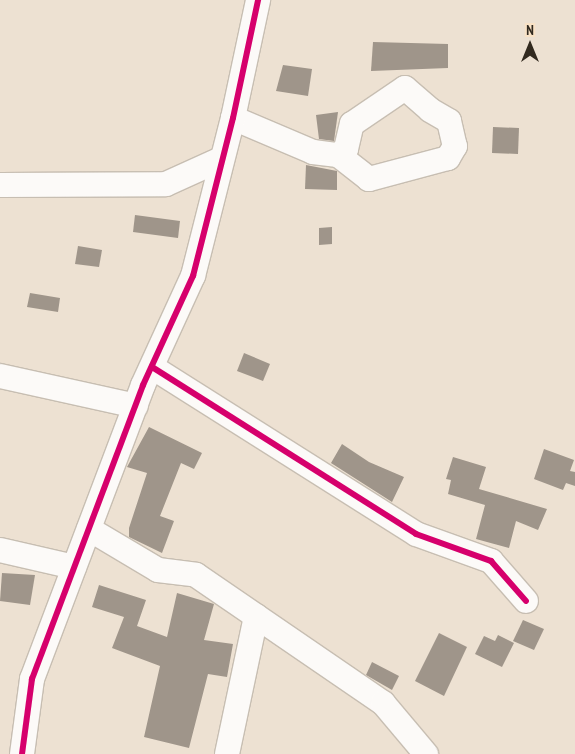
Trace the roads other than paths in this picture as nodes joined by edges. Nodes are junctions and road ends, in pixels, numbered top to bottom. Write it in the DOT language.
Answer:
graph roads {
  1 [pos="258,0"];
  2 [pos="233,118"];
  3 [pos="338,155"];
  4 [pos="222,159"];
  5 [pos="0,185"];
  6 [pos="152,367"];
  7 [pos="0,376"];
  8 [pos="136,406"];
  9 [pos="89,529"];
  10 [pos="0,550"];
  11 [pos="74,567"];
  12 [pos="526,601"];
  13 [pos="256,616"];
  14 [pos="22,754"];
  15 [pos="227,754"];
  16 [pos="426,754"];
  1 -- 2 [label="street"];
  2 -- 3 [label="street"];
  2 -- 4 [label="street"];
  3 -- 3 [label="street"];
  4 -- 5 [label="street"];
  4 -- 6 [label="street"];
  6 -- 8 [label="street"];
  6 -- 12 [label="street"];
  7 -- 8 [label="street"];
  8 -- 9 [label="street"];
  9 -- 11 [label="street"];
  9 -- 13 [label="street"];
  10 -- 11 [label="street"];
  11 -- 14 [label="street"];
  13 -- 15 [label="street"];
  13 -- 16 [label="street"];
}
